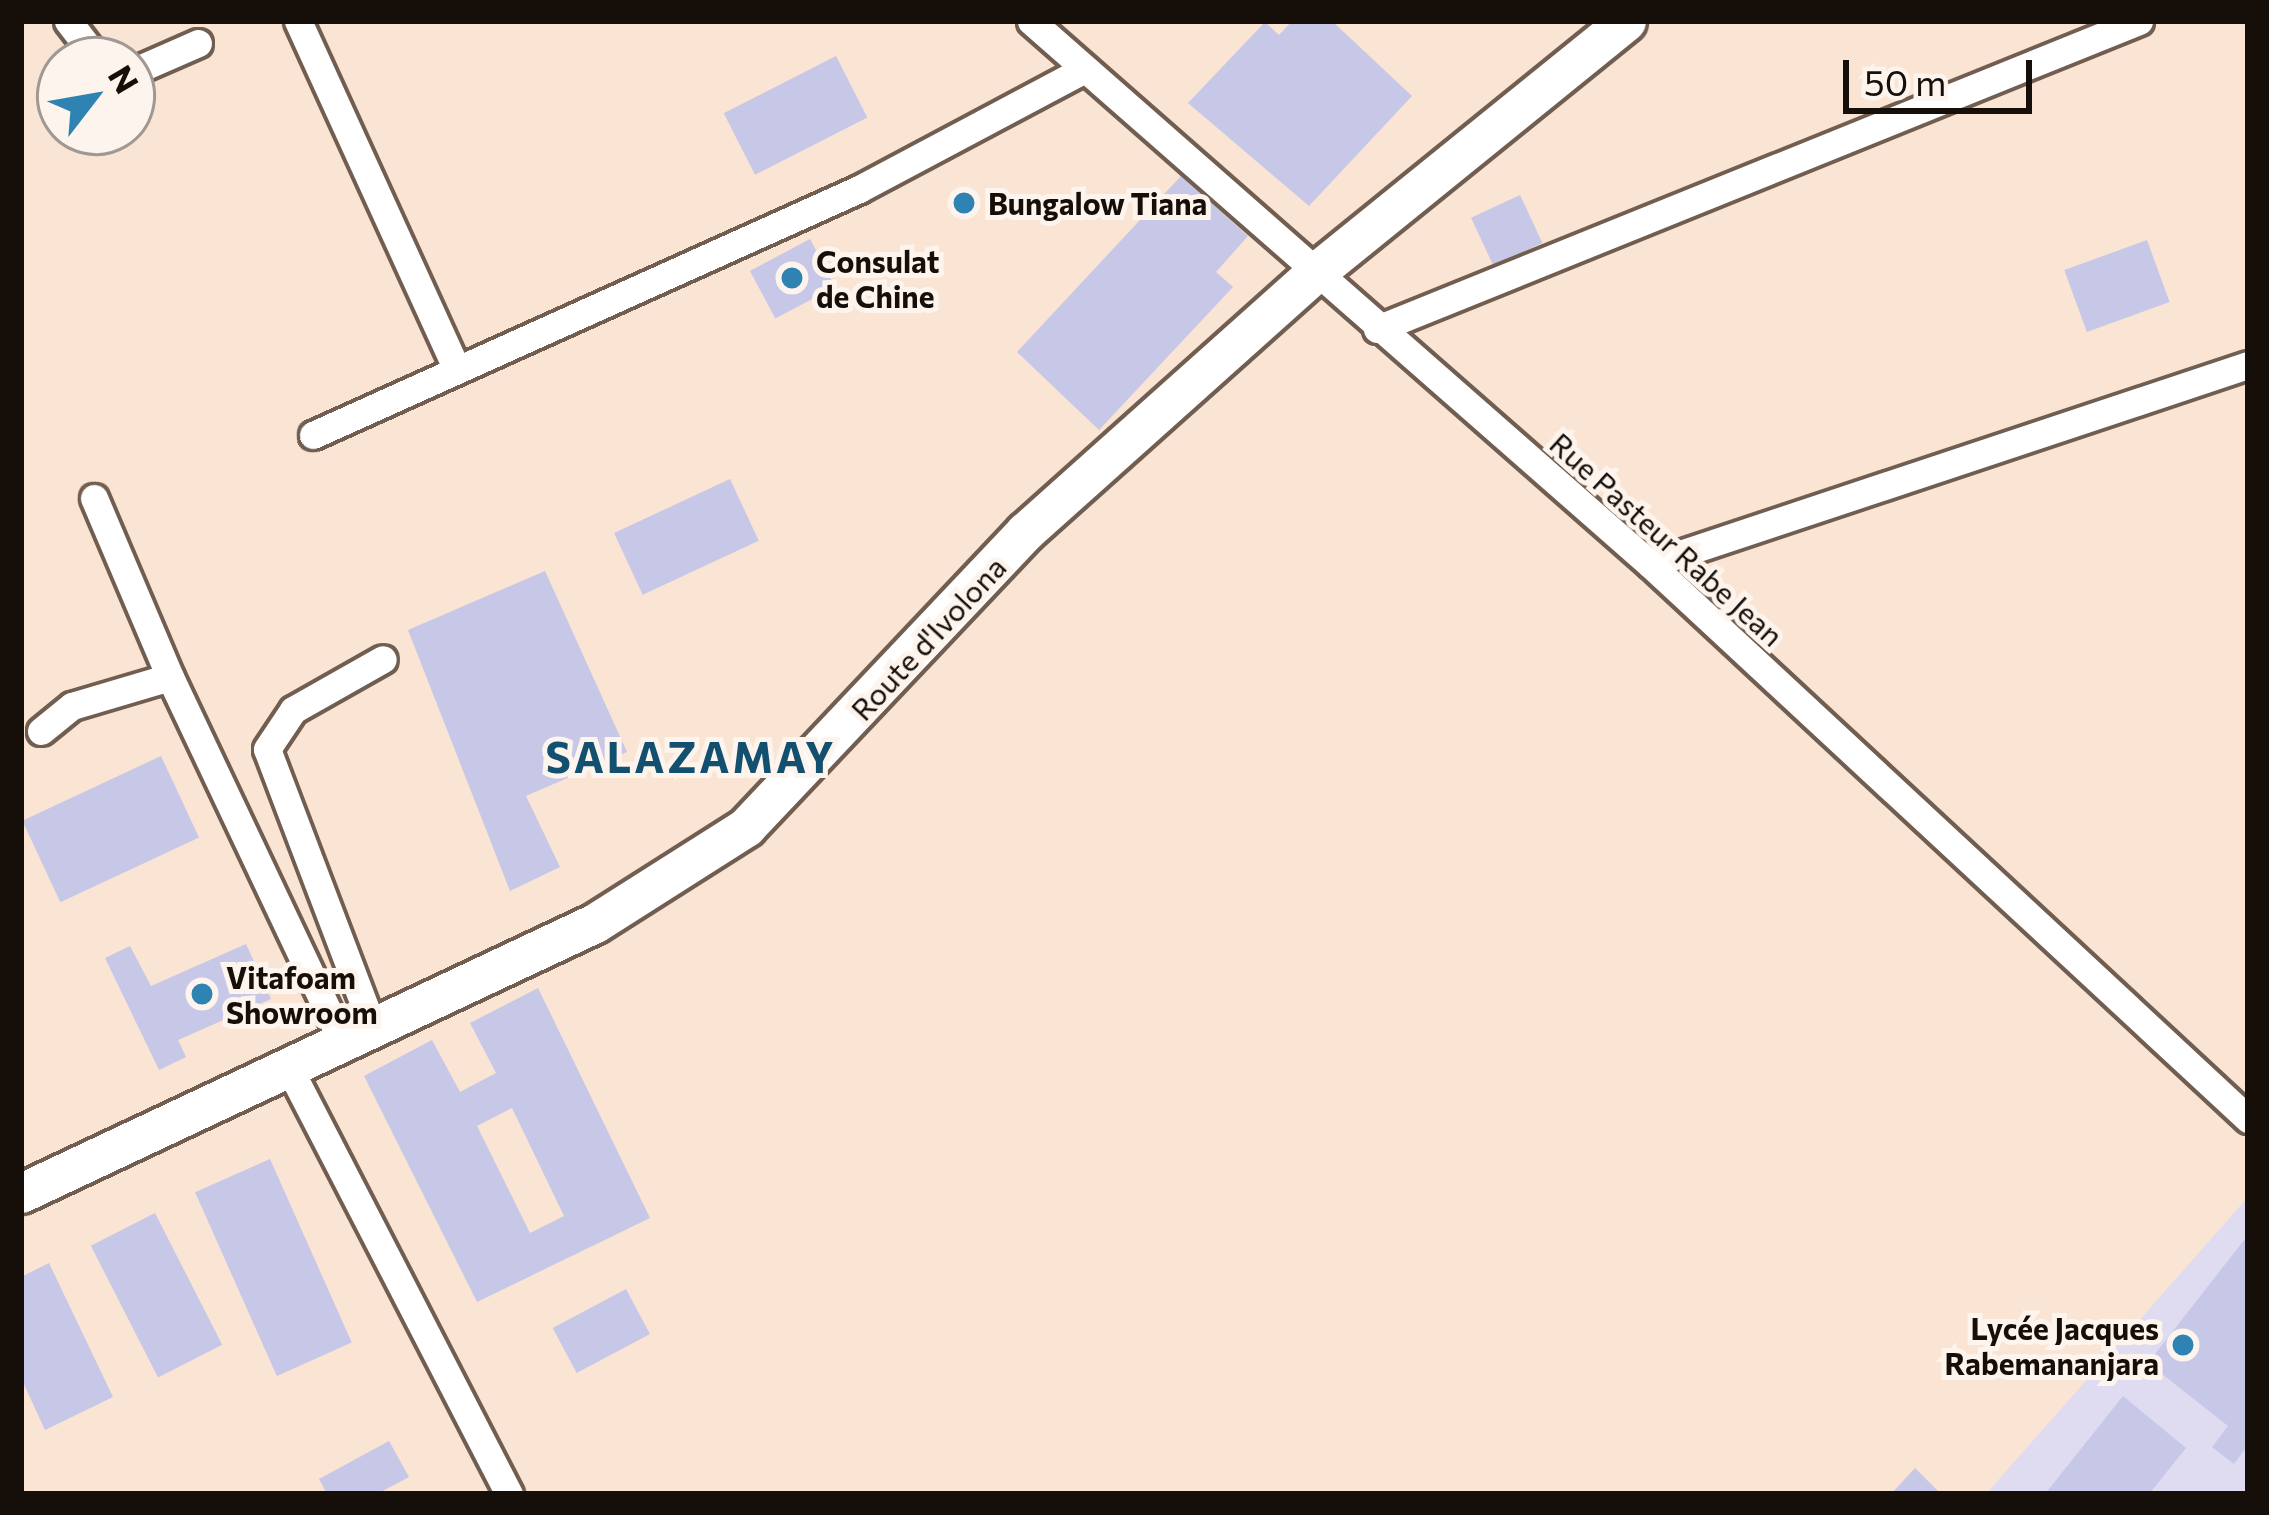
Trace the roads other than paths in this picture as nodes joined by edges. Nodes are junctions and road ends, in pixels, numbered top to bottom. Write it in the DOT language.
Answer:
graph roads {
  1 [pos="298,21"];
  2 [pos="1030,21"];
  3 [pos="1626,21"];
  4 [pos="2139,21"];
  5 [pos="198,43"];
  6 [pos="156,61"];
  7 [pos="1085,69"];
  8 [pos="1315,273"];
  9 [pos="1377,328"];
  10 [pos="454,363"];
  11 [pos="2248,364"];
  12 [pos="314,435"];
  13 [pos="94,498"];
  14 [pos="1649,564"];
  15 [pos="383,659"];
  16 [pos="170,677"];
  17 [pos="40,730"];
  18 [pos="356,1032"];
  19 [pos="288,1066"];
  20 [pos="2245,1113"];
  21 [pos="21,1193"];
  22 [pos="509,1494"];
  1 -- 10 [label="street"];
  2 -- 7 [label="street, Rue Pasteur Rabe Jean"];
  3 -- 8 [label="main road, Route d'Ivolona"];
  4 -- 9 [label="street"];
  5 -- 6 [label="street"];
  7 -- 8 [label="street, Rue Pasteur Rabe Jean"];
  7 -- 10 [label="street"];
  8 -- 9 [label="street, Rue Pasteur Rabe Jean"];
  8 -- 18 [label="main road, Route d'Ivolona"];
  9 -- 14 [label="street, Rue Pasteur Rabe Jean"];
  10 -- 12 [label="street"];
  11 -- 14 [label="street"];
  13 -- 16 [label="street"];
  14 -- 20 [label="street, Rue Pasteur Rabe Jean"];
  15 -- 18 [label="street"];
  16 -- 17 [label="street"];
  16 -- 18 [label="street"];
  18 -- 19 [label="main road, Route d'Ivolona"];
  19 -- 21 [label="main road, Route d'Ivolona"];
  19 -- 22 [label="street"];
}
